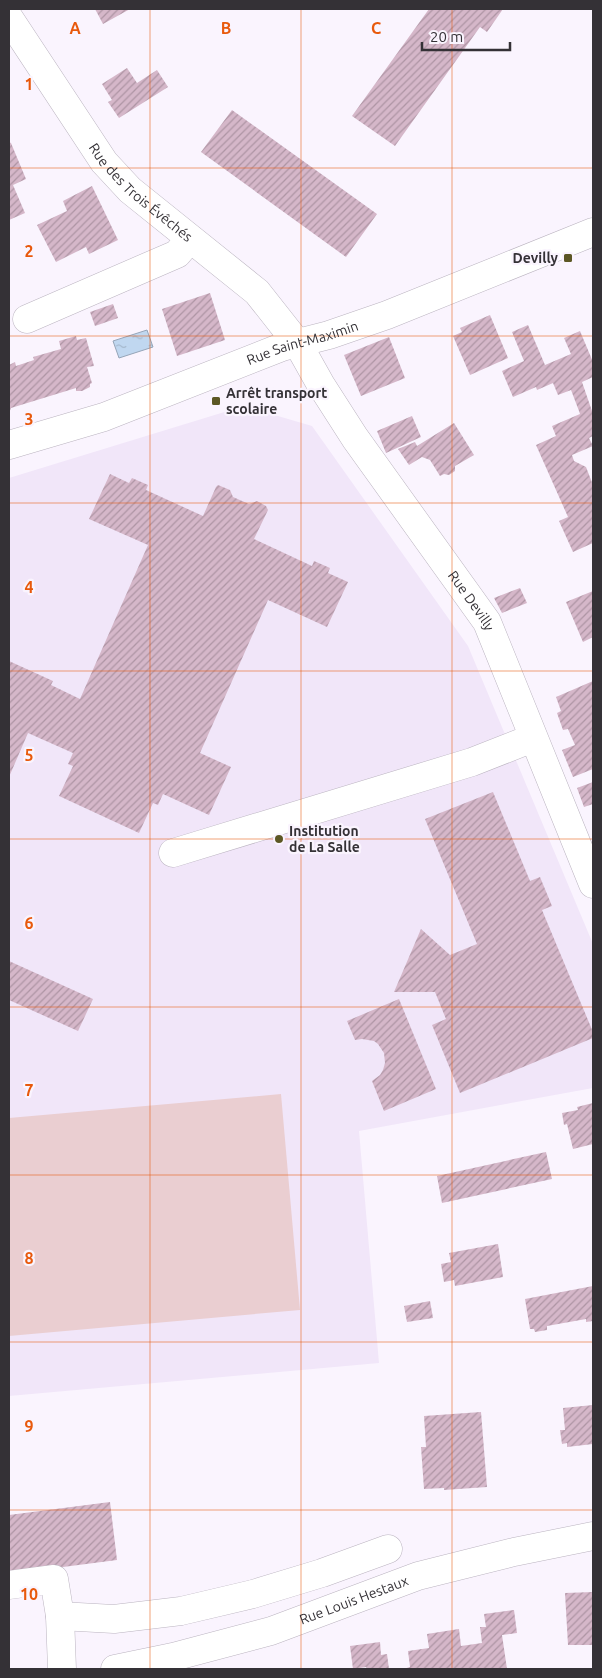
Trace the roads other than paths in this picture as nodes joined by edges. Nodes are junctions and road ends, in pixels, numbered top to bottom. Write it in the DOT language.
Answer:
graph roads {
  1 [pos="9,18"];
  2 [pos="593,232"];
  3 [pos="190,239"];
  4 [pos="27,320"];
  5 [pos="298,344"];
  6 [pos="9,445"];
  7 [pos="533,738"];
  8 [pos="173,853"];
  9 [pos="593,884"];
  10 [pos="593,1536"];
  11 [pos="388,1549"];
  12 [pos="9,1584"];
  13 [pos="60,1616"];
  14 [pos="62,1669"];
  15 [pos="115,1669"];
  1 -- 3 [label="street, Rue des Trois Évêchés"];
  2 -- 5 [label="street, Rue Saint-Maximin"];
  3 -- 4 [label="street"];
  3 -- 5 [label="street, Rue des Trois Évêchés"];
  5 -- 6 [label="street, Rue Saint-Maximin"];
  5 -- 7 [label="street, Rue Devilly"];
  7 -- 8 [label="street"];
  7 -- 9 [label="street, Rue Devilly"];
  10 -- 15 [label="street, Rue Louis Hestaux"];
  11 -- 13 [label="street"];
  12 -- 13 [label="street"];
  13 -- 14 [label="street"];
}
